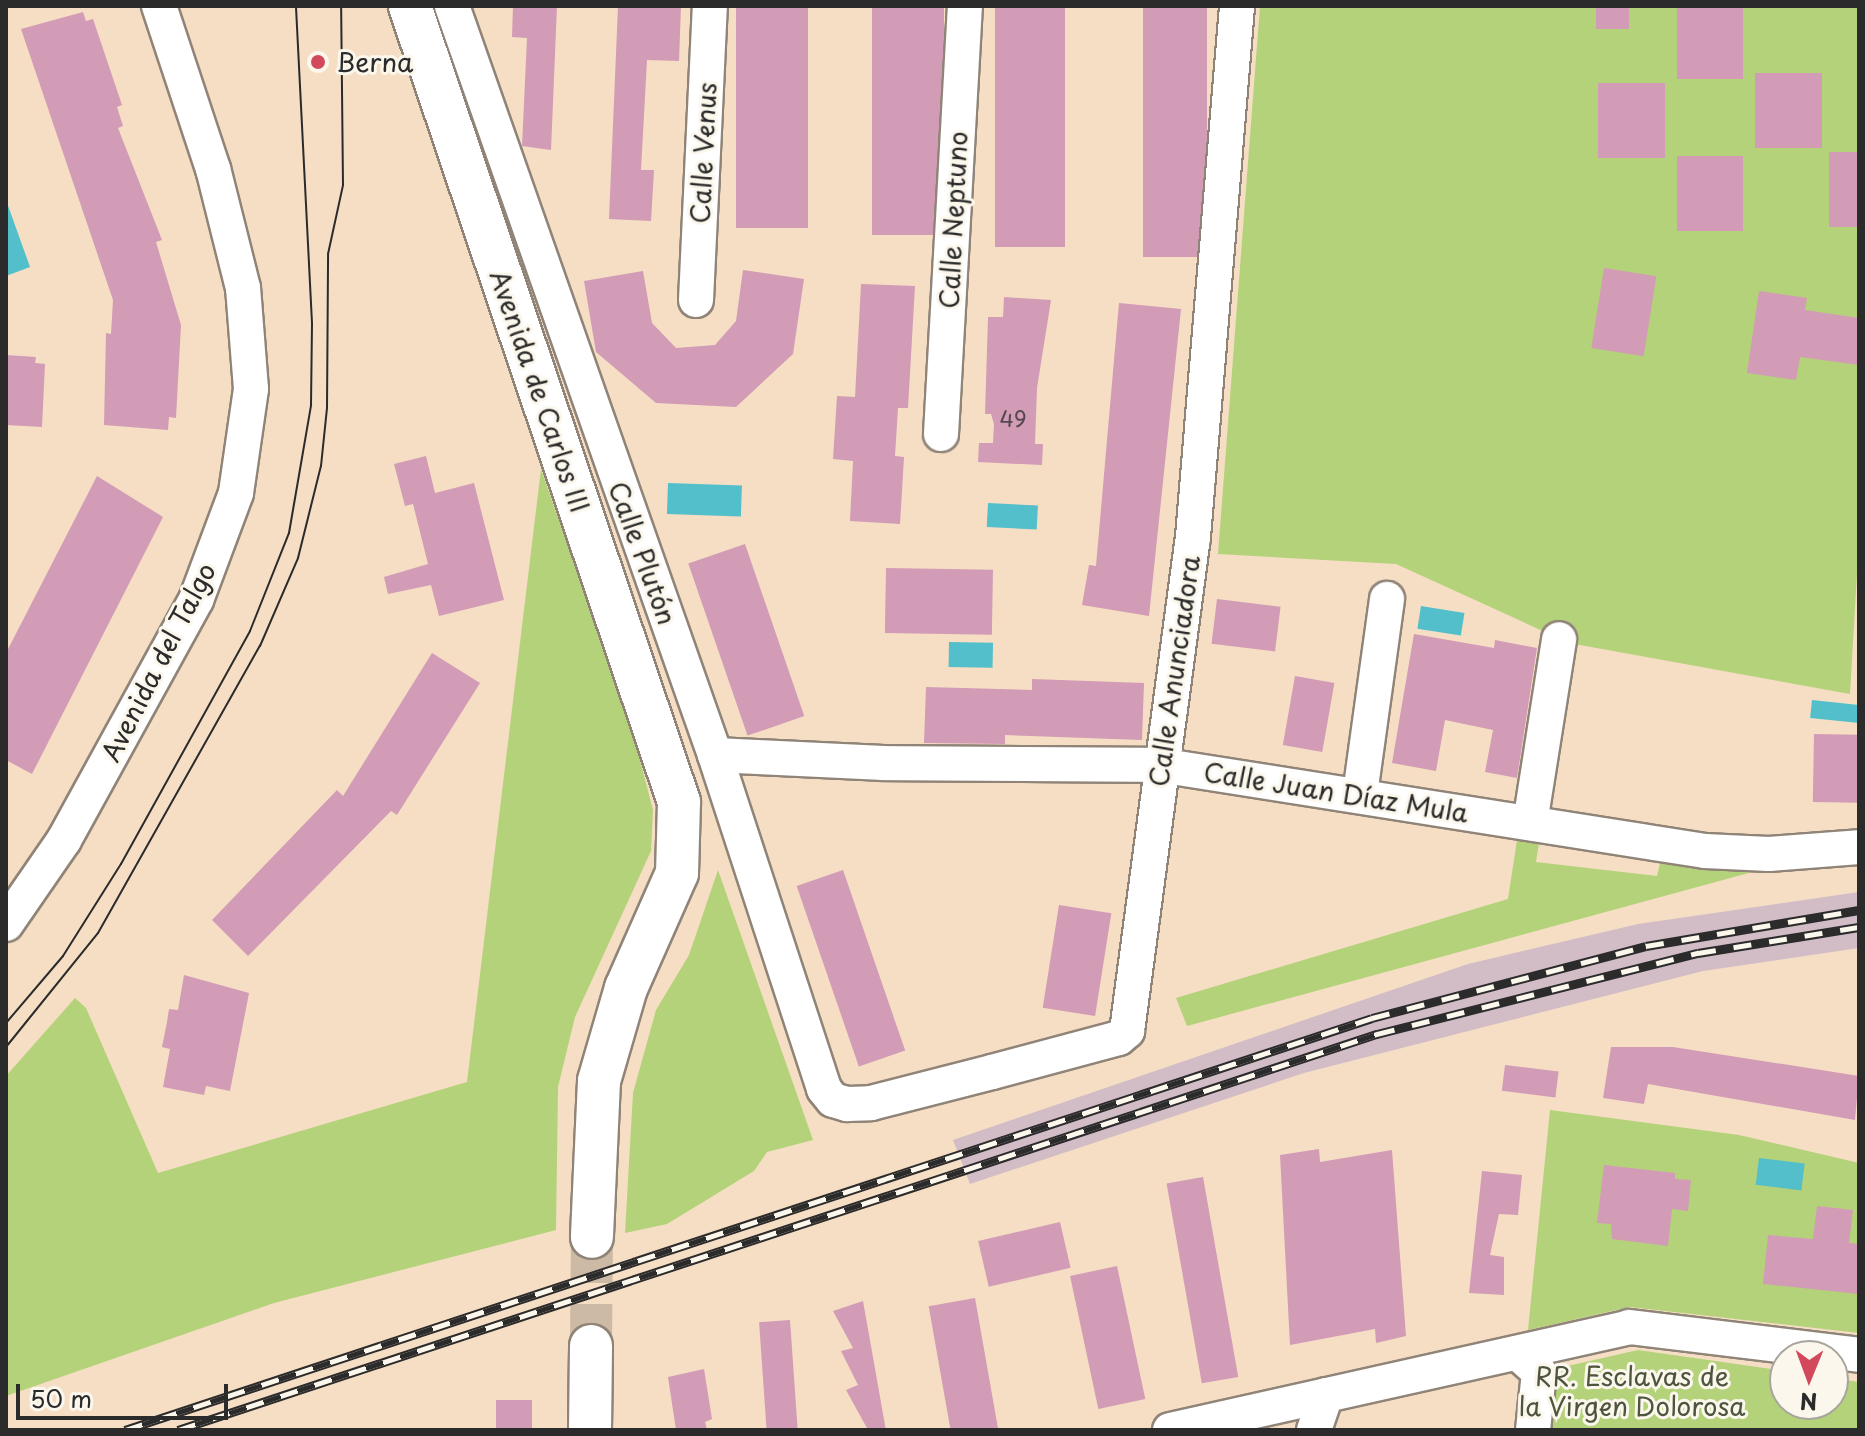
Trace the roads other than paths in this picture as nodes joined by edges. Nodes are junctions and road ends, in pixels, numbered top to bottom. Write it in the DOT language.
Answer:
graph roads {
  1 [pos="159,6"];
  2 [pos="410,6"];
  3 [pos="452,6"];
  4 [pos="710,6"];
  5 [pos="965,6"];
  6 [pos="1237,6"];
  7 [pos="696,300"];
  8 [pos="941,434"];
  9 [pos="1387,599"];
  10 [pos="1559,639"];
  11 [pos="715,755"];
  12 [pos="1159,765"];
  13 [pos="1360,794"];
  14 [pos="1530,823"];
  15 [pos="1859,847"];
  16 [pos="6,924"];
  17 [pos="833,1100"];
  18 [pos="592,1237"];
  19 [pos="591,1346"];
  20 [pos="1520,1355"];
  21 [pos="1859,1355"];
  22 [pos="1326,1395"];
  23 [pos="590,1430"];
  24 [pos="1170,1430"];
  25 [pos="1314,1430"];
  26 [pos="1533,1430"];
  1 -- 16 [label="street, Avenida del Talgo"];
  2 -- 18 [label="street, Avenida de Carlos III"];
  3 -- 11 [label="street, Calle Plutón"];
  4 -- 7 [label="street, Calle Venus"];
  5 -- 8 [label="street, Calle Neptuno"];
  6 -- 12 [label="street, Calle Anunciadora"];
  9 -- 13 [label="street"];
  10 -- 14 [label="street"];
  11 -- 12 [label="street, Calle Juan Díaz Mula"];
  11 -- 17 [label="street, Calle Plutón"];
  12 -- 13 [label="street, Calle Juan Díaz Mula"];
  12 -- 17 [label="street, Calle Anunciadora"];
  13 -- 14 [label="street, Calle Juan Díaz Mula"];
  14 -- 15 [label="street, Calle Juan Díaz Mula"];
  19 -- 23 [label="street"];
  20 -- 21 [label="street"];
  20 -- 22 [label="street"];
  20 -- 26 [label="street"];
  22 -- 24 [label="street"];
  22 -- 25 [label="street"];
}
